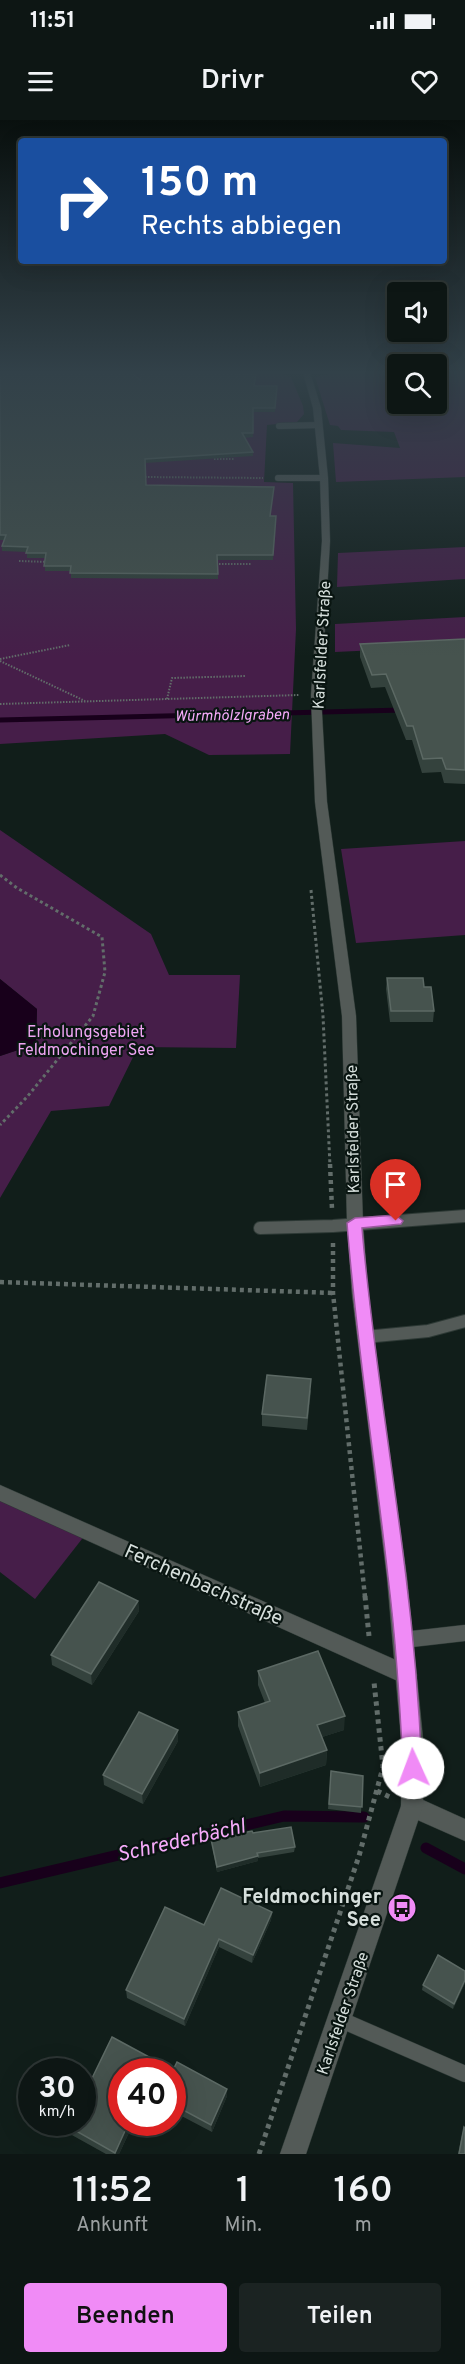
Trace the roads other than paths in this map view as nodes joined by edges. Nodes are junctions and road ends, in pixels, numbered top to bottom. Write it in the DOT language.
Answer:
graph roads {
  1 [pos="323,467"];
  2 [pos="278,478"];
  3 [pos="324,478"];
  4 [pos="465,1216"];
  5 [pos="355,1223"];
  6 [pos="260,1228"];
  7 [pos="465,1321"];
  8 [pos="365,1337"];
  9 [pos="0,1493"];
  10 [pos="465,1633"];
  11 [pos="403,1640"];
  12 [pos="407,1676"];
  13 [pos="412,1806"];
  14 [pos="465,1830"];
  15 [pos="339,2019"];
  16 [pos="465,2074"];
  17 [pos="293,2154"];
  1 -- 3 [label="street, Karlsfelder Straße"];
  2 -- 3 [label="lane"];
  3 -- 5 [label="street, Karlsfelder Straße"];
  4 -- 5 [label="lane"];
  5 -- 6 [label="lane"];
  5 -- 8 [label="street, Karlsfelder Straße"];
  7 -- 8 [label="lane"];
  8 -- 11 [label="street, Karlsfelder Straße"];
  9 -- 12 [label="street, Ferchenbachstraße"];
  10 -- 11 [label="lane"];
  11 -- 12 [label="street, Karlsfelder Straße"];
  12 -- 13 [label="street, Karlsfelder Straße"];
  13 -- 14 [label="street"];
  13 -- 15 [label="street, Karlsfelder Straße"];
  15 -- 16 [label="lane"];
  15 -- 17 [label="street, Karlsfelder Straße"];
}
